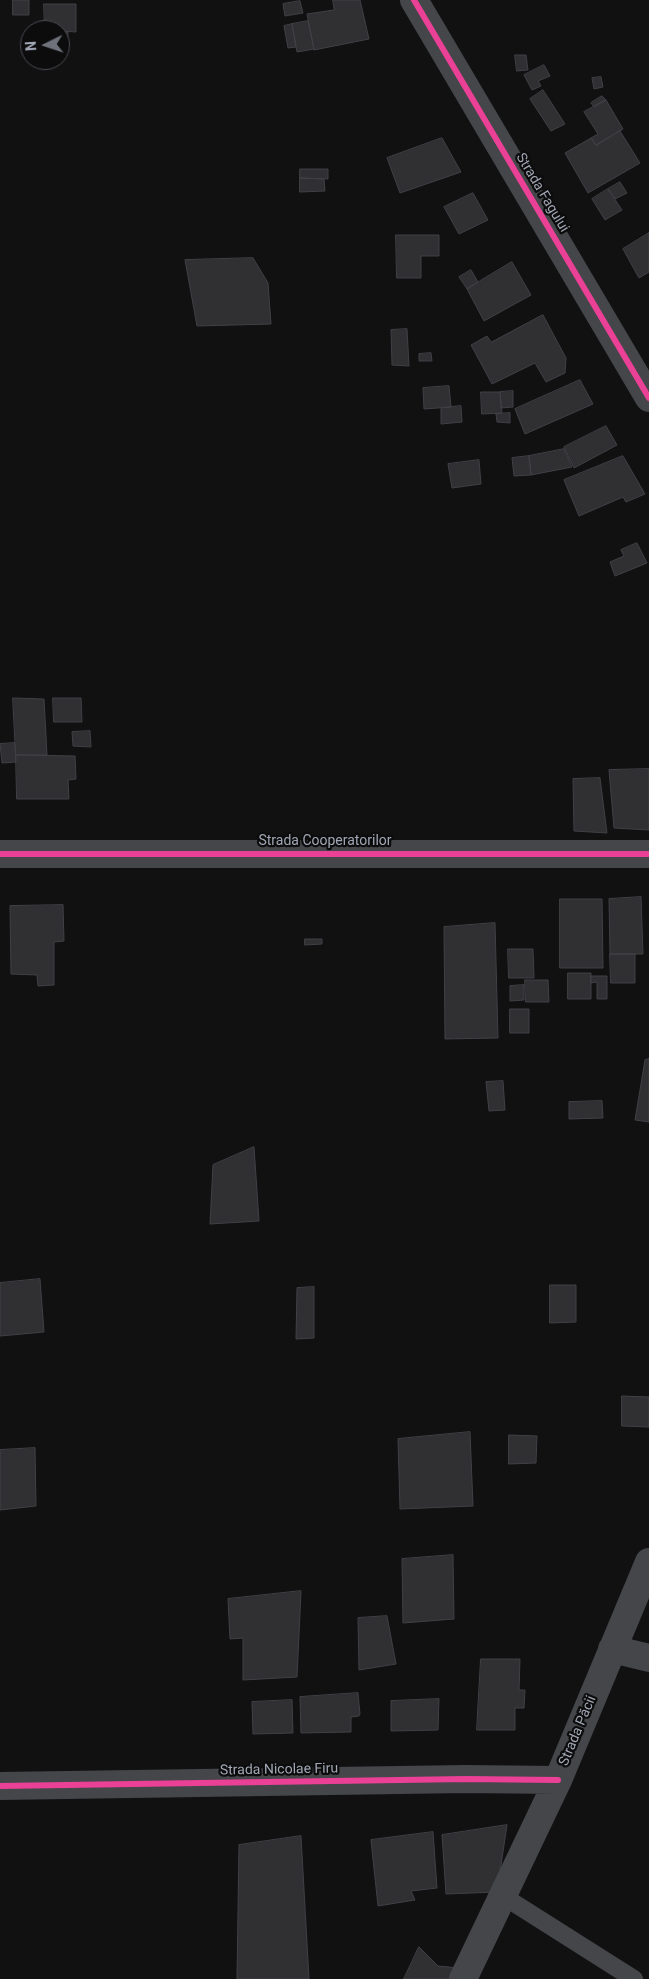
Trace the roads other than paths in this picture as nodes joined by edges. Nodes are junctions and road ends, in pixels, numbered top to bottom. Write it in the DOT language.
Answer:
graph roads {
  1 [pos="414,0"];
  2 [pos="649,398"];
  3 [pos="0,854"];
  4 [pos="649,854"];
  5 [pos="649,1562"];
  6 [pos="612,1649"];
  7 [pos="649,1658"];
  8 [pos="558,1780"];
  9 [pos="0,1786"];
  10 [pos="503,1896"];
  11 [pos="463,1979"];
  12 [pos="634,1979"];
  1 -- 2 [label="street, Strada Fagului"];
  3 -- 4 [label="street, Strada Cooperatorilor"];
  5 -- 6 [label="street, Strada Păcii"];
  6 -- 7 [label="street"];
  6 -- 8 [label="street, Strada Păcii"];
  8 -- 9 [label="street, Strada Nicolae Firu"];
  8 -- 10 [label="street, Strada Păcii"];
  10 -- 11 [label="street, Strada Păcii"];
  10 -- 12 [label="lane"];
}
